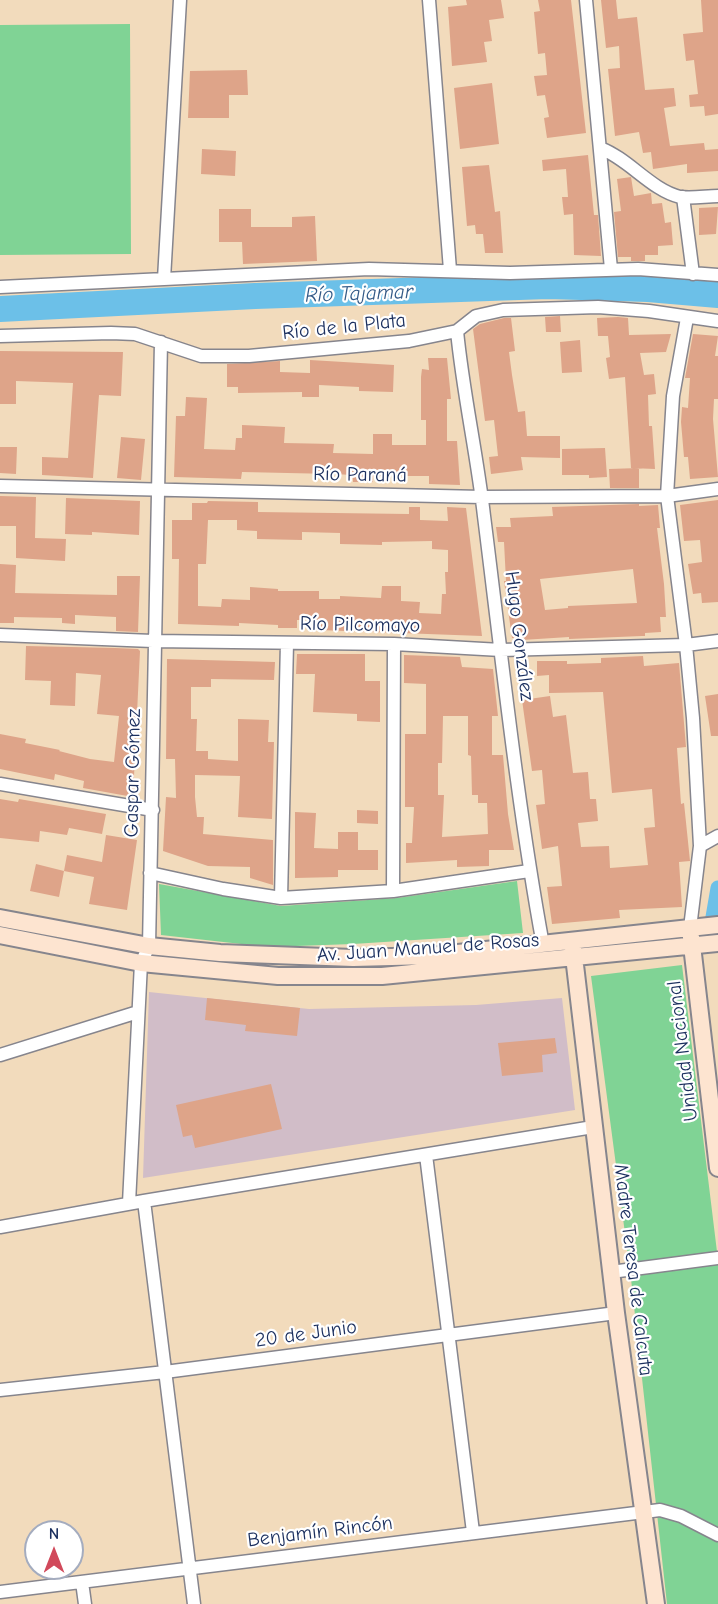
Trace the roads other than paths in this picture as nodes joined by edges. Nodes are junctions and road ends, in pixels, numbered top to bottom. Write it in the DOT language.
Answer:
graph roads {
  1 [pos="180,0"];
  2 [pos="429,0"];
  3 [pos="586,0"];
  4 [pos="600,148"];
  5 [pos="718,196"];
  6 [pos="683,197"];
  7 [pos="611,269"];
  8 [pos="450,270"];
  9 [pos="693,274"];
  10 [pos="718,275"];
  11 [pos="164,279"];
  12 [pos="0,286"];
  13 [pos="687,318"];
  14 [pos="718,321"];
  15 [pos="457,331"];
  16 [pos="0,336"];
  17 [pos="161,342"];
  18 [pos="0,486"];
  19 [pos="718,489"];
  20 [pos="157,491"];
  21 [pos="667,496"];
  22 [pos="482,497"];
  23 [pos="0,635"];
  24 [pos="718,640"];
  25 [pos="153,641"];
  26 [pos="286,643"];
  27 [pos="394,644"];
  28 [pos="686,645"];
  29 [pos="501,650"];
  30 [pos="0,784"];
  31 [pos="153,810"];
  32 [pos="718,836"];
  33 [pos="700,846"];
  34 [pos="529,871"];
  35 [pos="150,873"];
  36 [pos="393,891"];
  37 [pos="281,898"];
  38 [pos="0,918"];
  39 [pos="718,925"];
  40 [pos="690,928"];
  41 [pos="0,935"];
  42 [pos="573,941"];
  43 [pos="718,943"];
  44 [pos="543,945"];
  45 [pos="149,946"];
  46 [pos="692,947"];
  47 [pos="574,958"];
  48 [pos="141,963"];
  49 [pos="138,1012"];
  50 [pos="0,1055"];
  51 [pos="593,1127"];
  52 [pos="426,1155"];
  53 [pos="718,1168"];
  54 [pos="144,1201"];
  55 [pos="129,1203"];
  56 [pos="0,1227"];
  57 [pos="718,1258"];
  58 [pos="612,1272"];
  59 [pos="616,1313"];
  60 [pos="450,1334"];
  61 [pos="165,1372"];
  62 [pos="0,1390"];
  63 [pos="644,1511"];
  64 [pos="474,1532"];
  65 [pos="718,1535"];
  66 [pos="189,1568"];
  67 [pos="82,1582"];
  68 [pos="0,1592"];
  69 [pos="85,1604"];
  70 [pos="194,1604"];
  71 [pos="656,1604"];
  1 -- 11 [label="street"];
  2 -- 8 [label="street"];
  3 -- 4 [label="street"];
  4 -- 6 [label="street"];
  4 -- 7 [label="street"];
  5 -- 6 [label="street"];
  6 -- 9 [label="street"];
  7 -- 8 [label="street"];
  7 -- 9 [label="street"];
  8 -- 11 [label="street"];
  9 -- 10 [label="street"];
  11 -- 12 [label="street"];
  13 -- 14 [label="street, Río de la Plata"];
  13 -- 15 [label="street, Río de la Plata"];
  13 -- 21 [label="street"];
  15 -- 17 [label="street, Río de la Plata"];
  15 -- 22 [label="street, Hugo González"];
  16 -- 17 [label="street, Río de la Plata"];
  17 -- 20 [label="street, Gaspar Gómez"];
  18 -- 20 [label="street, Río Paraná"];
  19 -- 21 [label="street, Río Paraná"];
  20 -- 22 [label="street, Río Paraná"];
  20 -- 25 [label="street, Gaspar Gómez"];
  21 -- 22 [label="street, Río Paraná"];
  21 -- 28 [label="street"];
  22 -- 29 [label="street, Hugo González"];
  23 -- 25 [label="street, Río Pilcomayo"];
  24 -- 28 [label="street, Río Pilcomayo"];
  25 -- 26 [label="street, Río Pilcomayo"];
  25 -- 31 [label="street, Gaspar Gómez"];
  26 -- 27 [label="street, Río Pilcomayo"];
  26 -- 37 [label="street"];
  27 -- 29 [label="street, Río Pilcomayo"];
  27 -- 36 [label="street"];
  28 -- 29 [label="street, Río Pilcomayo"];
  28 -- 33 [label="street"];
  29 -- 34 [label="street, Hugo González"];
  30 -- 31 [label="street"];
  31 -- 35 [label="street, Gaspar Gómez"];
  32 -- 33 [label="street"];
  33 -- 40 [label="street"];
  34 -- 36 [label="street"];
  34 -- 44 [label="street, Hugo González"];
  35 -- 37 [label="street"];
  35 -- 45 [label="street, Gaspar Gómez"];
  36 -- 37 [label="street"];
  38 -- 45 [label="main road, Av. Juan Manuel de Rosas"];
  39 -- 40 [label="main road, Av. Juan Manuel de Rosas"];
  40 -- 42 [label="main road, Av. Juan Manuel de Rosas"];
  40 -- 46 [label="main road, Unidad Nacional"];
  41 -- 48 [label="main road, Av. Juan Manuel de Rosas"];
  42 -- 44 [label="main road, Av. Juan Manuel de Rosas"];
  42 -- 47 [label="main road, Madre Teresa de Calcuta"];
  43 -- 46 [label="main road, Av. Juan Manuel de Rosas"];
  44 -- 45 [label="main road, Av. Juan Manuel de Rosas"];
  45 -- 48 [label="street, Gaspar Gómez"];
  46 -- 47 [label="main road, Av. Juan Manuel de Rosas"];
  46 -- 53 [label="main road, Unidad Nacional"];
  47 -- 48 [label="main road, Av. Juan Manuel de Rosas"];
  47 -- 51 [label="main road, Madre Teresa de Calcuta"];
  48 -- 49 [label="street, Gaspar Gómez"];
  49 -- 50 [label="street"];
  49 -- 55 [label="street, Gaspar Gómez"];
  51 -- 52 [label="street"];
  51 -- 58 [label="main road, Madre Teresa de Calcuta"];
  52 -- 54 [label="street"];
  52 -- 60 [label="street"];
  54 -- 55 [label="street"];
  54 -- 61 [label="street"];
  55 -- 56 [label="street"];
  57 -- 58 [label="street"];
  58 -- 59 [label="main road, Madre Teresa de Calcuta"];
  59 -- 60 [label="street, 20 de Junio"];
  59 -- 63 [label="main road, Madre Teresa de Calcuta"];
  60 -- 61 [label="street, 20 de Junio"];
  60 -- 64 [label="street"];
  61 -- 62 [label="street, 20 de Junio"];
  61 -- 66 [label="street"];
  63 -- 64 [label="street, Benjamín Rincón"];
  63 -- 65 [label="street, Benjamín Rincón"];
  63 -- 71 [label="main road, Madre Teresa de Calcuta"];
  64 -- 66 [label="street, Benjamín Rincón"];
  66 -- 67 [label="street, Benjamín Rincón"];
  66 -- 70 [label="street"];
  67 -- 68 [label="street, Benjamín Rincón"];
  67 -- 69 [label="street"];
}
